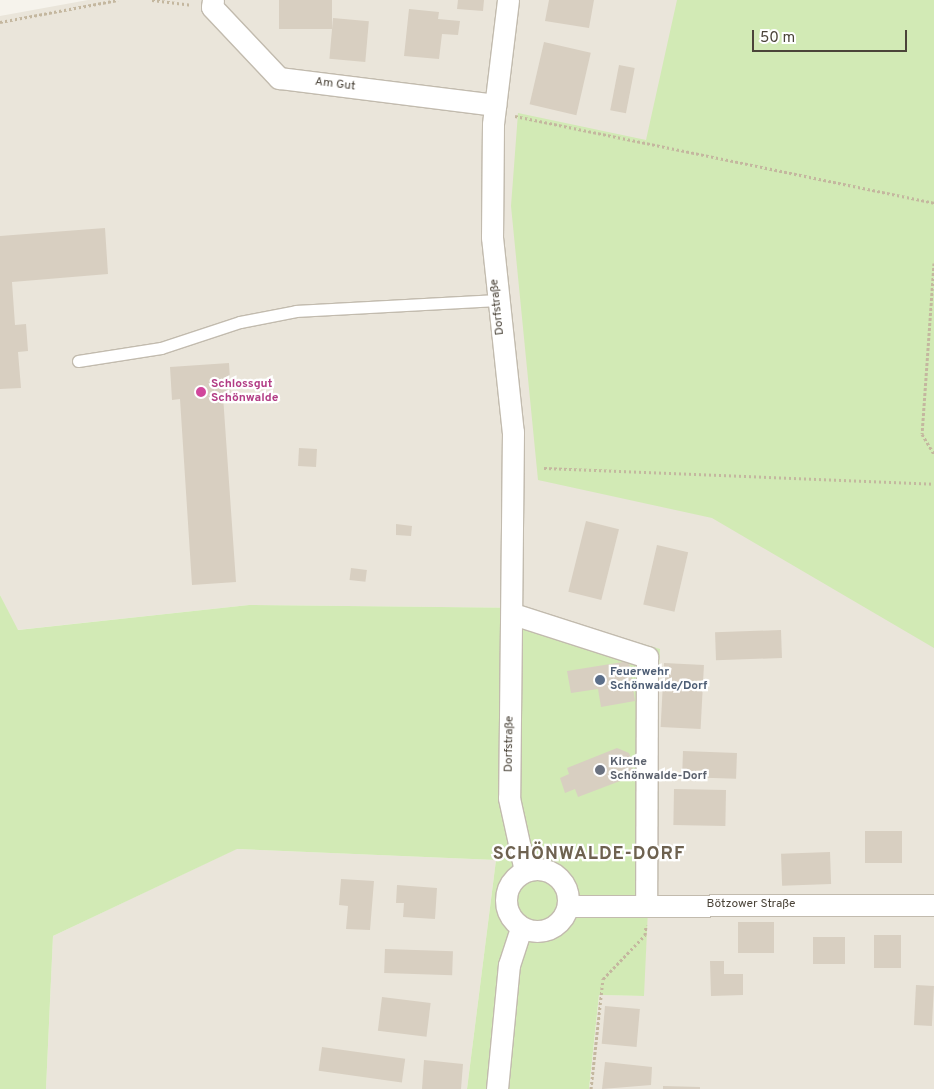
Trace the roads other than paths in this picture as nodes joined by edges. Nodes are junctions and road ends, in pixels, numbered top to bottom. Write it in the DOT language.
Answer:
graph roads {
  1 [pos="508,0"];
  2 [pos="212,3"];
  3 [pos="503,110"];
  4 [pos="497,300"];
  5 [pos="78,361"];
  6 [pos="513,614"];
  7 [pos="525,871"];
  8 [pos="646,904"];
  9 [pos="934,905"];
  10 [pos="568,906"];
  11 [pos="521,928"];
  12 [pos="497,1089"];
  1 -- 3 [label="street, Dorfstraße"];
  2 -- 3 [label="street, Am Gut"];
  3 -- 4 [label="street, Dorfstraße"];
  4 -- 5 [label="lane"];
  4 -- 6 [label="street, Dorfstraße"];
  6 -- 7 [label="street, Dorfstraße"];
  6 -- 8 [label="street"];
  7 -- 10 [label="street"];
  7 -- 11 [label="street"];
  8 -- 9 [label="street, Bötzower Straße"];
  8 -- 10 [label="street, Bötzower Straße"];
  10 -- 11 [label="street"];
  11 -- 12 [label="street"];
}
